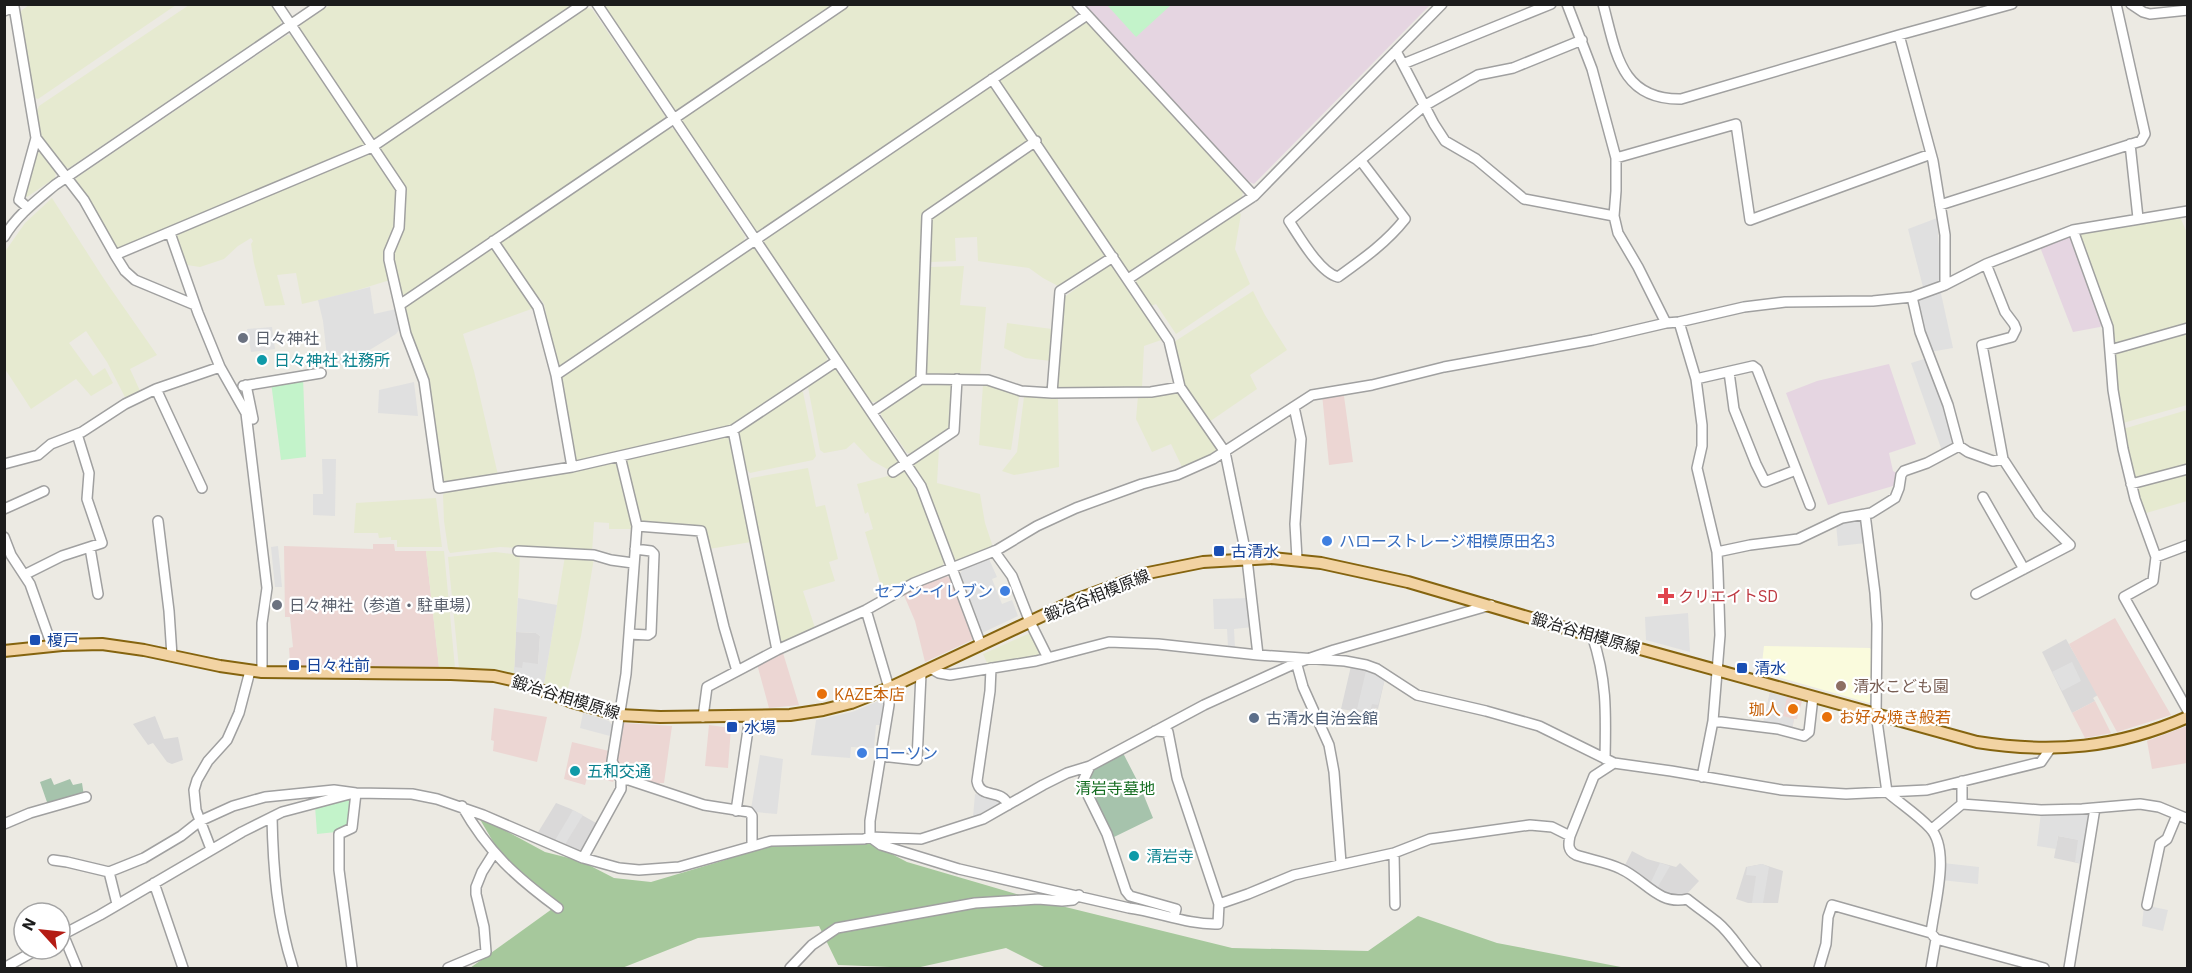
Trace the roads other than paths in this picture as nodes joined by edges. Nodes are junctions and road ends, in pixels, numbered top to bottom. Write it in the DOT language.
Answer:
graph roads {
  1 [pos="277,4"];
  2 [pos="321,4"];
  3 [pos="583,4"];
  4 [pos="597,4"];
  5 [pos="843,4"];
  6 [pos="1077,4"];
  7 [pos="1442,4"];
  8 [pos="1551,4"];
  9 [pos="1567,4"];
  10 [pos="1603,4"];
  11 [pos="2012,4"];
  12 [pos="2116,4"];
  13 [pos="2131,4"];
  14 [pos="16,6"];
  15 [pos="2187,10"];
  16 [pos="4,12"];
  17 [pos="1087,15"];
  18 [pos="291,25"];
  19 [pos="1899,35"];
  20 [pos="1581,40"];
  21 [pos="1396,51"];
  22 [pos="1403,64"];
  23 [pos="992,79"];
  24 [pos="1424,106"];
  25 [pos="673,119"];
  26 [pos="36,138"];
  27 [pos="1036,141"];
  28 [pos="2130,144"];
  29 [pos="372,147"];
  30 [pos="1931,154"];
  31 [pos="1616,158"];
  32 [pos="1361,161"];
  33 [pos="66,178"];
  34 [pos="1254,196"];
  35 [pos="1940,205"];
  36 [pos="27,208"];
  37 [pos="2187,211"];
  38 [pos="1614,216"];
  39 [pos="2138,218"];
  40 [pos="2073,230"];
  41 [pos="170,233"];
  42 [pos="4,237"];
  43 [pos="756,240"];
  44 [pos="493,241"];
  45 [pos="115,255"];
  46 [pos="1113,257"];
  47 [pos="1986,264"];
  48 [pos="1128,279"];
  49 [pos="1945,285"];
  50 [pos="1912,297"];
  51 [pos="195,304"];
  52 [pos="401,304"];
  53 [pos="1678,322"];
  54 [pos="1666,323"];
  55 [pos="2187,328"];
  56 [pos="2110,350"];
  57 [pos="837,361"];
  58 [pos="220,367"];
  59 [pos="1729,372"];
  60 [pos="321,374"];
  61 [pos="556,375"];
  62 [pos="921,379"];
  63 [pos="957,379"];
  64 [pos="1696,379"];
  65 [pos="246,385"];
  66 [pos="1180,387"];
  67 [pos="156,388"];
  68 [pos="232,390"];
  69 [pos="1052,393"];
  70 [pos="247,405"];
  71 [pos="1294,407"];
  72 [pos="872,412"];
  73 [pos="733,430"];
  74 [pos="77,434"];
  75 [pos="1959,446"];
  76 [pos="1225,452"];
  77 [pos="620,456"];
  78 [pos="2003,459"];
  79 [pos="907,462"];
  80 [pos="4,464"];
  81 [pos="572,467"];
  82 [pos="2187,469"];
  83 [pos="1796,470"];
  84 [pos="893,472"];
  85 [pos="2131,484"];
  86 [pos="202,488"];
  87 [pos="44,491"];
  88 [pos="1983,497"];
  89 [pos="1810,505"];
  90 [pos="4,509"];
  91 [pos="1865,514"];
  92 [pos="158,521"];
  93 [pos="637,526"];
  94 [pos="4,537"];
  95 [pos="2187,545"];
  96 [pos="90,548"];
  97 [pos="635,549"];
  98 [pos="518,551"];
  99 [pos="994,551"];
  100 [pos="1717,552"];
  101 [pos="8,555"];
  102 [pos="2156,557"];
  103 [pos="1247,559"];
  104 [pos="1297,559"];
  105 [pos="633,563"];
  106 [pos="952,568"];
  107 [pos="2024,569"];
  108 [pos="24,575"];
  109 [pos="98,594"];
  110 [pos="1976,594"];
  111 [pos="1491,605"];
  112 [pos="866,610"];
  113 [pos="1030,622"];
  114 [pos="630,634"];
  115 [pos="1592,635"];
  116 [pos="981,645"];
  117 [pos="52,646"];
  118 [pos="777,650"];
  119 [pos="4,651"];
  120 [pos="1258,655"];
  121 [pos="172,656"];
  122 [pos="1048,658"];
  123 [pos="1312,658"];
  124 [pos="1296,661"];
  125 [pos="991,668"];
  126 [pos="932,669"];
  127 [pos="1717,670"];
  128 [pos="250,671"];
  129 [pos="737,671"];
  130 [pos="262,672"];
  131 [pos="921,674"];
  132 [pos="889,688"];
  133 [pos="1813,697"];
  134 [pos="2187,711"];
  135 [pos="1876,714"];
  136 [pos="619,715"];
  137 [pos="750,716"];
  138 [pos="703,717"];
  139 [pos="2187,717"];
  140 [pos="1713,721"];
  141 [pos="1152,731"];
  142 [pos="2050,749"];
  143 [pos="881,756"];
  144 [pos="1610,761"];
  145 [pos="1090,766"];
  146 [pos="1702,777"];
  147 [pos="621,780"];
  148 [pos="1962,781"];
  149 [pos="1887,792"];
  150 [pos="356,793"];
  151 [pos="273,796"];
  152 [pos="86,797"];
  153 [pos="1962,804"];
  154 [pos="1008,805"];
  155 [pos="462,807"];
  156 [pos="2095,808"];
  157 [pos="736,811"];
  158 [pos="2177,814"];
  159 [pos="273,816"];
  160 [pos="2187,819"];
  161 [pos="200,821"];
  162 [pos="4,824"];
  163 [pos="1932,829"];
  164 [pos="1570,836"];
  165 [pos="870,837"];
  166 [pos="752,845"];
  167 [pos="211,849"];
  168 [pos="494,853"];
  169 [pos="1394,853"];
  170 [pos="583,858"];
  171 [pos="53,861"];
  172 [pos="1341,863"];
  173 [pos="108,872"];
  174 [pos="154,883"];
  175 [pos="1079,895"];
  176 [pos="117,904"];
  177 [pos="1219,904"];
  178 [pos="1395,905"];
  179 [pos="2147,905"];
  180 [pos="558,908"];
  181 [pos="1174,917"];
  182 [pos="72,929"];
  183 [pos="1933,936"];
  184 [pos="183,969"];
  185 [pos="293,969"];
  186 [pos="352,969"];
  187 [pos="448,969"];
  188 [pos="790,969"];
  189 [pos="1756,969"];
  190 [pos="1819,969"];
  191 [pos="1931,969"];
  192 [pos="2044,969"];
  193 [pos="2069,969"];
  1 -- 18 [label="street"];
  2 -- 18 [label="street"];
  3 -- 29 [label="street"];
  4 -- 25 [label="street"];
  5 -- 25 [label="street"];
  6 -- 17 [label="street"];
  7 -- 21 [label="street"];
  8 -- 22 [label="street"];
  9 -- 20 [label="street"];
  10 -- 19 [label="street"];
  11 -- 19 [label="street"];
  12 -- 28 [label="street"];
  13 -- 15 [label="street"];
  14 -- 16 [label="street"];
  14 -- 26 [label="street"];
  17 -- 23 [label="street"];
  17 -- 34 [label="street"];
  18 -- 29 [label="street"];
  18 -- 33 [label="street"];
  19 -- 30 [label="street"];
  20 -- 24 [label="street"];
  20 -- 31 [label="street"];
  21 -- 22 [label="street"];
  21 -- 34 [label="street"];
  22 -- 24 [label="street"];
  23 -- 27 [label="street"];
  23 -- 43 [label="street"];
  24 -- 32 [label="street"];
  24 -- 38 [label="street"];
  25 -- 43 [label="street"];
  25 -- 44 [label="street"];
  26 -- 33 [label="street"];
  26 -- 36 [label="street"];
  27 -- 46 [label="street"];
  27 -- 62 [label="street"];
  28 -- 35 [label="street"];
  28 -- 39 [label="street"];
  29 -- 41 [label="street"];
  29 -- 52 [label="street"];
  30 -- 31 [label="street"];
  30 -- 35 [label="street"];
  31 -- 38 [label="street"];
  32 -- 32 [label="street"];
  33 -- 36 [label="street"];
  33 -- 45 [label="street"];
  34 -- 48 [label="street"];
  35 -- 49 [label="street"];
  36 -- 42 [label="street"];
  37 -- 39 [label="street"];
  38 -- 54 [label="street"];
  39 -- 40 [label="street"];
  40 -- 47 [label="street"];
  40 -- 56 [label="street"];
  41 -- 45 [label="street"];
  41 -- 51 [label="street"];
  43 -- 57 [label="street"];
  43 -- 61 [label="street"];
  44 -- 52 [label="street"];
  44 -- 61 [label="street"];
  45 -- 51 [label="street"];
  46 -- 48 [label="street"];
  46 -- 69 [label="street"];
  47 -- 49 [label="street"];
  47 -- 78 [label="street"];
  48 -- 66 [label="street"];
  49 -- 50 [label="street"];
  50 -- 53 [label="street"];
  50 -- 75 [label="street"];
  51 -- 58 [label="street"];
  52 -- 81 [label="street"];
  53 -- 54 [label="street"];
  53 -- 64 [label="street"];
  54 -- 71 [label="street"];
  55 -- 56 [label="street"];
  56 -- 85 [label="street"];
  57 -- 72 [label="street"];
  57 -- 73 [label="street"];
  58 -- 67 [label="street"];
  58 -- 68 [label="street"];
  59 -- 64 [label="street"];
  59 -- 83 [label="street"];
  59 -- 83 [label="street"];
  60 -- 65 [label="street"];
  61 -- 81 [label="street"];
  62 -- 63 [label="street"];
  62 -- 72 [label="street"];
  63 -- 69 [label="street"];
  63 -- 79 [label="street"];
  64 -- 100 [label="street"];
  65 -- 68 [label="street"];
  65 -- 70 [label="street"];
  66 -- 69 [label="street"];
  66 -- 76 [label="street"];
  67 -- 74 [label="street"];
  67 -- 86 [label="street"];
  68 -- 70 [label="street"];
  70 -- 130 [label="street"];
  71 -- 76 [label="street"];
  71 -- 104 [label="street"];
  72 -- 79 [label="street"];
  73 -- 77 [label="street"];
  73 -- 118 [label="street"];
  74 -- 80 [label="street"];
  74 -- 96 [label="street"];
  75 -- 78 [label="street"];
  75 -- 91 [label="street"];
  76 -- 99 [label="street"];
  76 -- 103 [label="street"];
  77 -- 81 [label="street"];
  77 -- 93 [label="street"];
  78 -- 107 [label="street"];
  79 -- 84 [label="street"];
  79 -- 106 [label="street"];
  82 -- 85 [label="street"];
  83 -- 89 [label="street"];
  85 -- 102 [label="street"];
  87 -- 90 [label="street"];
  88 -- 107 [label="street"];
  91 -- 100 [label="street"];
  91 -- 135 [label="street"];
  92 -- 121 [label="street"];
  93 -- 97 [label="street"];
  93 -- 129 [label="street"];
  94 -- 101 [label="street"];
  95 -- 102 [label="street"];
  96 -- 108 [label="street"];
  96 -- 109 [label="street"];
  97 -- 105 [label="street"];
  97 -- 114 [label="street"];
  98 -- 105 [label="street"];
  99 -- 106 [label="street"];
  99 -- 113 [label="street"];
  100 -- 127 [label="street"];
  101 -- 108 [label="street"];
  102 -- 134 [label="street"];
  103 -- 104 [label="main road, 鍛冶谷相模原線"];
  103 -- 113 [label="main road, 鍛冶谷相模原線"];
  103 -- 120 [label="street"];
  104 -- 111 [label="main road, 鍛冶谷相模原線"];
  105 -- 114 [label="street"];
  106 -- 112 [label="street"];
  106 -- 116 [label="street"];
  107 -- 110 [label="street"];
  108 -- 117 [label="street"];
  111 -- 115 [label="main road, 鍛冶谷相模原線"];
  111 -- 123 [label="street"];
  112 -- 118 [label="street"];
  112 -- 132 [label="street"];
  113 -- 116 [label="main road, 鍛冶谷相模原線"];
  113 -- 122 [label="street"];
  114 -- 136 [label="street"];
  115 -- 127 [label="main road, 鍛冶谷相模原線"];
  115 -- 144 [label="street"];
  116 -- 126 [label="main road, 鍛冶谷相模原線"];
  117 -- 119 [label="main road, 鍛冶谷相模原線"];
  117 -- 121 [label="main road, 鍛冶谷相模原線"];
  118 -- 129 [label="street"];
  120 -- 122 [label="street"];
  120 -- 124 [label="street"];
  121 -- 128 [label="main road, 鍛冶谷相模原線"];
  122 -- 125 [label="street"];
  123 -- 124 [label="street"];
  123 -- 144 [label="street"];
  124 -- 141 [label="street"];
  124 -- 172 [label="street"];
  125 -- 126 [label="street"];
  125 -- 154 [label="street"];
  126 -- 131 [label="main road, 鍛冶谷相模原線"];
  127 -- 133 [label="main road, 鍛冶谷相模原線"];
  127 -- 140 [label="street"];
  128 -- 130 [label="main road, 鍛冶谷相模原線"];
  128 -- 161 [label="street"];
  129 -- 138 [label="street"];
  130 -- 136 [label="main road, 鍛冶谷相模原線"];
  131 -- 132 [label="main road, 鍛冶谷相模原線"];
  131 -- 143 [label="street"];
  132 -- 137 [label="main road, 鍛冶谷相模原線"];
  132 -- 143 [label="street"];
  133 -- 135 [label="main road, 鍛冶谷相模原線"];
  133 -- 140 [label="street"];
  135 -- 142 [label="main road, 鍛冶谷相模原線"];
  135 -- 149 [label="street"];
  136 -- 138 [label="main road, 鍛冶谷相模原線"];
  136 -- 147 [label="street"];
  137 -- 138 [label="main road, 鍛冶谷相模原線"];
  137 -- 157 [label="street"];
  139 -- 142 [label="main road, 鍛冶谷相模原線"];
  140 -- 146 [label="street"];
  141 -- 145 [label="street"];
  141 -- 177 [label="street"];
  142 -- 148 [label="street"];
  143 -- 165 [label="street"];
  144 -- 146 [label="street"];
  144 -- 164 [label="street"];
  145 -- 154 [label="street"];
  145 -- 181 [label="street"];
  146 -- 149 [label="street"];
  147 -- 157 [label="street"];
  147 -- 170 [label="street"];
  148 -- 149 [label="street"];
  148 -- 153 [label="street"];
  149 -- 163 [label="street"];
  150 -- 151 [label="street"];
  150 -- 155 [label="street"];
  150 -- 159 [label="street"];
  150 -- 186 [label="street"];
  151 -- 159 [label="street"];
  151 -- 161 [label="street"];
  152 -- 162 [label="street"];
  153 -- 156 [label="street"];
  153 -- 163 [label="street"];
  154 -- 165 [label="street"];
  155 -- 168 [label="street"];
  155 -- 170 [label="street"];
  156 -- 158 [label="street"];
  156 -- 193 [label="street"];
  157 -- 166 [label="street"];
  158 -- 160 [label="street"];
  158 -- 179 [label="street"];
  159 -- 167 [label="street"];
  159 -- 185 [label="street"];
  161 -- 167 [label="street"];
  161 -- 173 [label="street"];
  163 -- 183 [label="street"];
  164 -- 169 [label="street"];
  164 -- 189 [label="street"];
  165 -- 166 [label="street"];
  165 -- 175 [label="street"];
  166 -- 170 [label="street"];
  167 -- 174 [label="street"];
  168 -- 180 [label="street"];
  168 -- 187 [label="street"];
  169 -- 172 [label="street"];
  169 -- 178 [label="street"];
  171 -- 173 [label="street"];
  172 -- 177 [label="street"];
  173 -- 176 [label="street"];
  174 -- 176 [label="street"];
  174 -- 184 [label="street"];
  175 -- 181 [label="street"];
  175 -- 188 [label="street"];
  176 -- 182 [label="street"];
  177 -- 181 [label="street"];
  183 -- 190 [label="street"];
  183 -- 191 [label="street"];
  183 -- 192 [label="street"];
}
